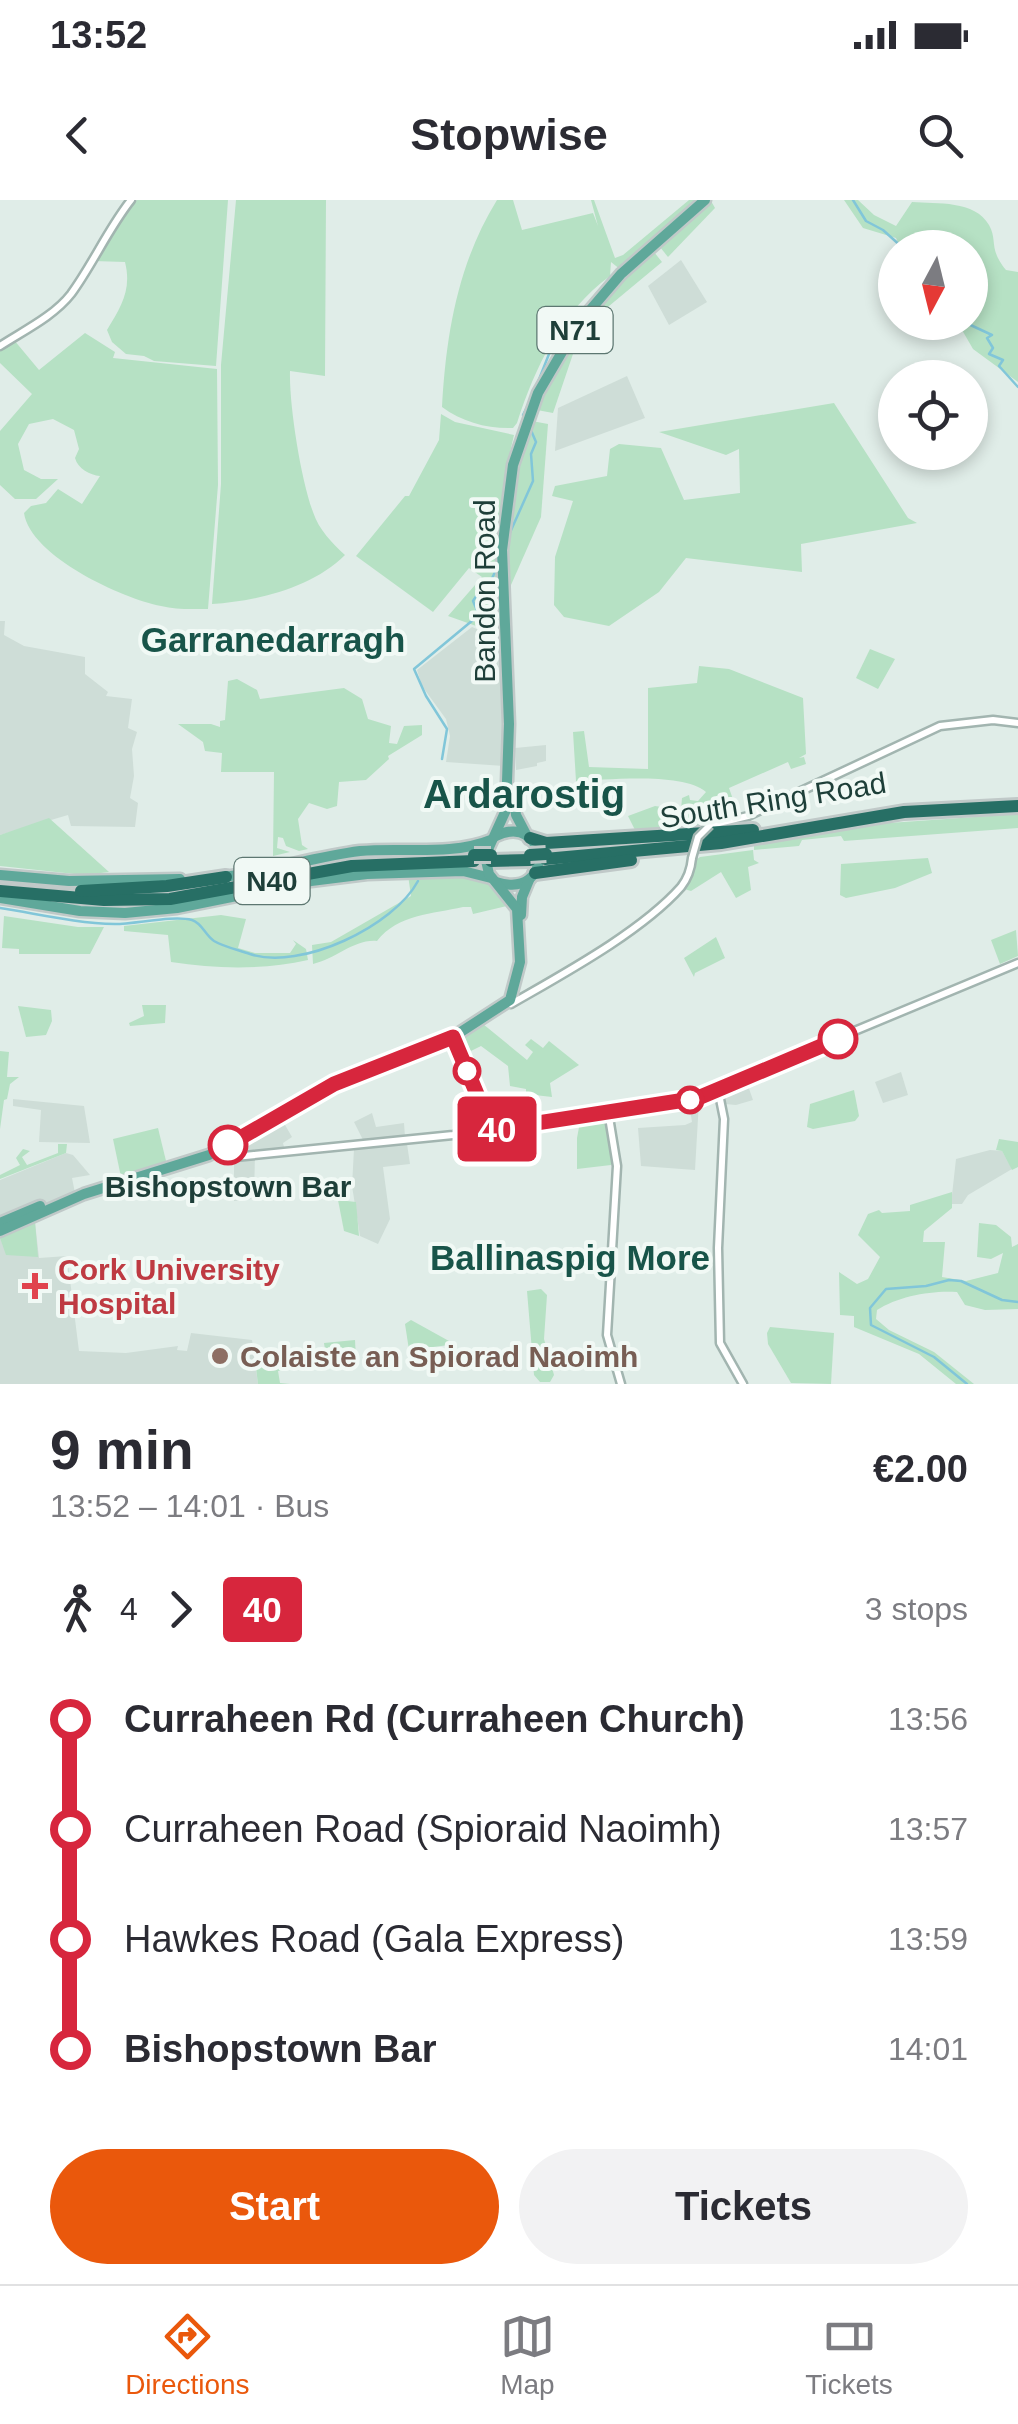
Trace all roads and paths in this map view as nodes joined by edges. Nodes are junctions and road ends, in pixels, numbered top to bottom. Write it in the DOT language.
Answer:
graph roads {
  1 [pos="131,200"];
  2 [pos="705,200"];
  3 [pos="0,346"];
  4 [pos="1018,723"];
  5 [pos="509,750"];
  6 [pos="1018,797"];
  7 [pos="1018,806"];
  8 [pos="755,830"];
  9 [pos="529,838"];
  10 [pos="493,839"];
  11 [pos="720,843"];
  12 [pos="546,856"];
  13 [pos="531,867"];
  14 [pos="0,875"];
  15 [pos="226,877"];
  16 [pos="493,880"];
  17 [pos="0,891"];
  18 [pos="64,895"];
  19 [pos="228,898"];
  20 [pos="519,926"];
  21 [pos="1018,963"];
  22 [pos="519,993"];
  23 [pos="718,1089"];
  24 [pos="608,1111"];
  25 [pos="213,1152"];
  26 [pos="84,1194"];
  27 [pos="0,1223"];
  28 [pos="0,1231"];
  29 [pos="621,1384"];
  30 [pos="743,1384"];
  1 -- 3 [label="street"];
  2 -- 5 [label="main road, Bandon Road / N71"];
  4 -- 22 [label="street, bridge"];
  5 -- 9 [label="main road, Bandon Road / N71"];
  5 -- 10 [label="main road, Bandon Road / N71"];
  6 -- 8 [label="highway, South Ring Road / N40"];
  7 -- 11 [label="highway, South Ring Road / N40"];
  8 -- 9 [label="highway"];
  8 -- 12 [label="highway, South Ring Road / N40"];
  9 -- 10 [label="main road"];
  9 -- 13 [label="main road, N71"];
  10 -- 15 [label="main road, N40"];
  10 -- 16 [label="main road, N71"];
  11 -- 12 [label="highway, South Ring Road / N40"];
  11 -- 13 [label="highway"];
  12 -- 13 [label="highway, South Ring Road / N40, bridge"];
  13 -- 16 [label="main road"];
  13 -- 18 [label="highway, South Ring Road / N40, bridge"];
  13 -- 20 [label="main road"];
  14 -- 15 [label="main road"];
  15 -- 18 [label="highway"];
  16 -- 19 [label="main road, N40"];
  16 -- 20 [label="main road"];
  17 -- 18 [label="highway, South Ring Road / N40"];
  17 -- 19 [label="main road"];
  18 -- 19 [label="highway"];
  20 -- 22 [label="main road"];
  21 -- 23 [label="street"];
  22 -- 25 [label="main road"];
  23 -- 24 [label="street"];
  23 -- 30 [label="street"];
  24 -- 25 [label="street"];
  24 -- 29 [label="street"];
  25 -- 26 [label="main road"];
  26 -- 27 [label="main road"];
  26 -- 28 [label="main road"];
}
